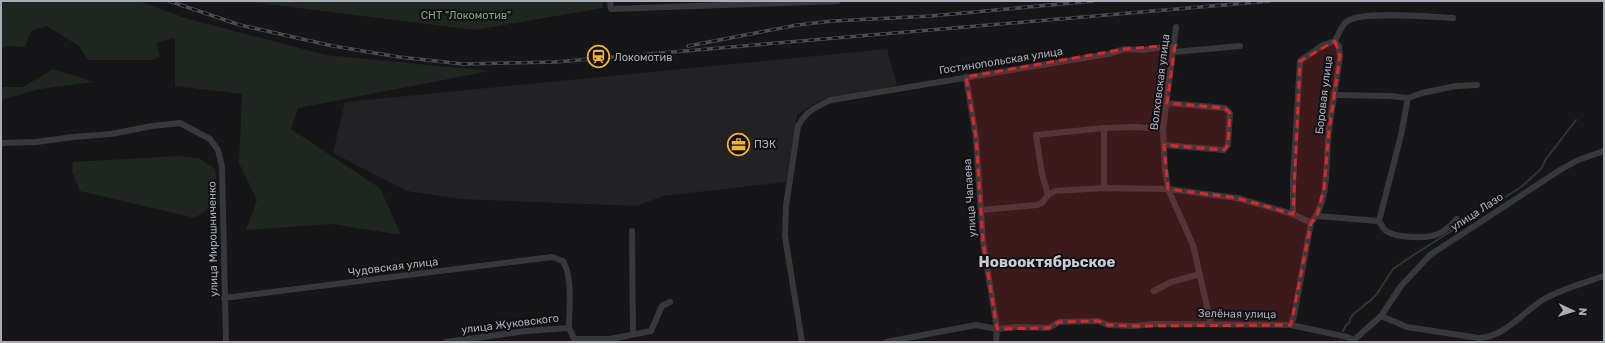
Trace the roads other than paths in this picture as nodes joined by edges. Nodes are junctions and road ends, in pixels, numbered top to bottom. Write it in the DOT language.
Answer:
graph roads {
  1 [pos="610,1"];
  2 [pos="838,1"];
  3 [pos="1453,18"];
  4 [pos="1176,27"];
  5 [pos="1335,41"];
  6 [pos="1175,44"];
  7 [pos="1240,46"];
  8 [pos="1174,52"];
  9 [pos="966,77"];
  10 [pos="1477,85"];
  11 [pos="1335,95"];
  12 [pos="1408,98"];
  13 [pos="1167,103"];
  14 [pos="1104,128"];
  15 [pos="1163,129"];
  16 [pos="1,143"];
  17 [pos="1164,146"];
  18 [pos="1604,151"];
  19 [pos="1104,188"];
  20 [pos="1168,189"];
  21 [pos="1048,195"];
  22 [pos="981,210"];
  23 [pos="1293,214"];
  24 [pos="1317,216"];
  25 [pos="1457,219"];
  26 [pos="1378,221"];
  27 [pos="1311,223"];
  28 [pos="632,231"];
  29 [pos="1200,274"];
  30 [pos="1604,276"];
  31 [pos="1154,291"];
  32 [pos="224,298"];
  33 [pos="670,302"];
  34 [pos="1381,316"];
  35 [pos="1211,324"];
  36 [pos="1291,325"];
  37 [pos="569,328"];
  38 [pos="997,329"];
  39 [pos="633,334"];
  40 [pos="574,341"];
  41 [pos="1355,341"];
  42 [pos="226,342"];
  43 [pos="446,342"];
  44 [pos="802,342"];
  45 [pos="886,342"];
  46 [pos="996,342"];
  1 -- 2 [label="street"];
  3 -- 5 [label="street"];
  4 -- 6 [label="street, Волховская улица"];
  5 -- 11 [label="street, Боровая улица"];
  5 -- 23 [label="street, Боровая улица"];
  6 -- 8 [label="street, Волховская улица"];
  6 -- 9 [label="street, Гостинопольская улица"];
  7 -- 8 [label="street"];
  8 -- 13 [label="street, Волховская улица"];
  9 -- 22 [label="street, улица Чапаева"];
  9 -- 44 [label="street, Гостинопольская улица"];
  10 -- 12 [label="street"];
  11 -- 12 [label="street"];
  11 -- 24 [label="street, Боровая улица"];
  12 -- 26 [label="street"];
  13 -- 15 [label="street, Волховская улица"];
  13 -- 17 [label="street"];
  14 -- 15 [label="street"];
  14 -- 19 [label="street"];
  14 -- 21 [label="street"];
  15 -- 17 [label="street, Волховская улица"];
  16 -- 32 [label="street, улица Мирошниченко"];
  17 -- 20 [label="street, Волховская улица"];
  18 -- 34 [label="street, улица Лазо"];
  19 -- 20 [label="street"];
  19 -- 21 [label="street"];
  20 -- 23 [label="street"];
  20 -- 29 [label="street, Волховская улица"];
  21 -- 22 [label="street"];
  22 -- 38 [label="street, улица Чапаева"];
  23 -- 27 [label="street"];
  24 -- 26 [label="street"];
  24 -- 27 [label="street, Боровая улица"];
  25 -- 26 [label="street"];
  27 -- 36 [label="street"];
  28 -- 39 [label="street"];
  29 -- 31 [label="street"];
  29 -- 35 [label="street, Волховская улица"];
  30 -- 34 [label="street"];
  32 -- 37 [label="street, Чудовская улица"];
  32 -- 42 [label="street, улица Мирошниченко"];
  33 -- 39 [label="street, улица Жуковского"];
  34 -- 41 [label="street, Зелёная улица"];
  35 -- 36 [label="street, Зелёная улица"];
  35 -- 38 [label="street, Зелёная улица"];
  36 -- 41 [label="street, Зелёная улица"];
  37 -- 40 [label="street, улица Жуковского"];
  37 -- 43 [label="street, улица Жуковского"];
  38 -- 45 [label="street, Зелёная улица"];
  38 -- 46 [label="street, улица Чапаева"];
  39 -- 40 [label="street, улица Жуковского"];
}
